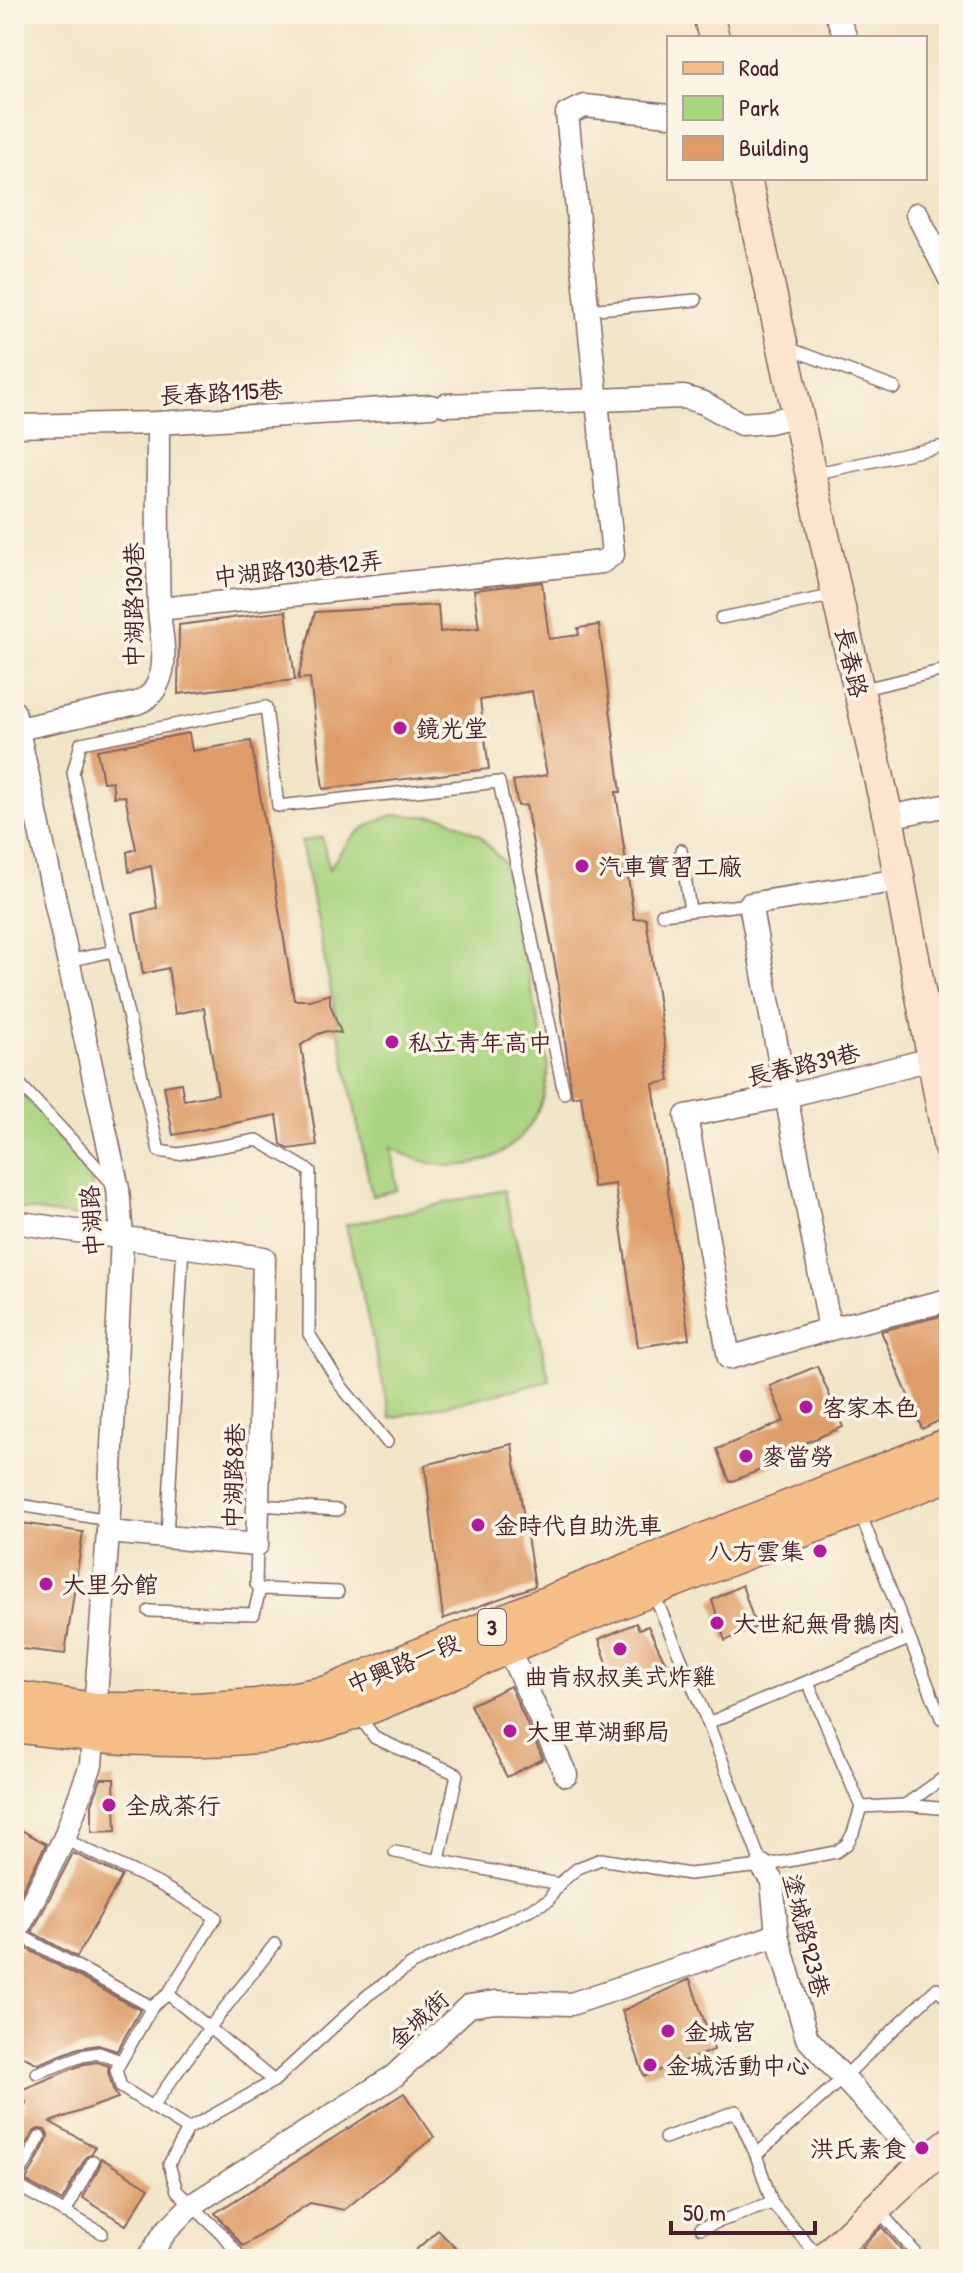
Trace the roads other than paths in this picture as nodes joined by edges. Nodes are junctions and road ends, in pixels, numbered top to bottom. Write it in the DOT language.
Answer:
graph roads {
  1 [pos="708,14"];
  2 [pos="836,14"];
  3 [pos="714,36"];
  4 [pos="845,36"];
  5 [pos="667,115"];
  6 [pos="746,180"];
  7 [pos="917,214"];
  8 [pos="949,277"];
  9 [pos="696,300"];
  10 [pos="587,310"];
  11 [pos="784,347"];
  12 [pos="895,388"];
  13 [pos="597,401"];
  14 [pos="798,415"];
  15 [pos="158,423"];
  16 [pos="14,426"];
  17 [pos="949,445"];
  18 [pos="811,474"];
  19 [pos="837,595"];
  20 [pos="159,609"];
  21 [pos="721,618"];
  22 [pos="949,669"];
  23 [pos="859,690"];
  24 [pos="16,720"];
  25 [pos="949,805"];
  26 [pos="888,817"];
  27 [pos="681,850"];
  28 [pos="900,880"];
  29 [pos="750,904"];
  30 [pos="690,910"];
  31 [pos="662,914"];
  32 [pos="113,951"];
  33 [pos="68,961"];
  34 [pos="936,1057"];
  35 [pos="14,1078"];
  36 [pos="564,1093"];
  37 [pos="787,1096"];
  38 [pos="949,1148"];
  39 [pos="118,1189"];
  40 [pos="14,1222"];
  41 [pos="122,1237"];
  42 [pos="183,1245"];
  43 [pos="949,1300"];
  44 [pos="830,1329"];
  45 [pos="387,1442"];
  46 [pos="949,1445"];
  47 [pos="949,1474"];
  48 [pos="14,1504"];
  49 [pos="258,1505"];
  50 [pos="858,1508"];
  51 [pos="338,1510"];
  52 [pos="108,1526"];
  53 [pos="167,1537"];
  54 [pos="257,1545"];
  55 [pos="647,1577"];
  56 [pos="260,1589"];
  57 [pos="338,1592"];
  58 [pos="149,1611"];
  59 [pos="502,1636"];
  60 [pos="909,1639"];
  61 [pos="808,1682"];
  62 [pos="14,1698"];
  63 [pos="355,1712"];
  64 [pos="941,1718"];
  65 [pos="94,1723"];
  66 [pos="708,1723"];
  67 [pos="14,1725"];
  68 [pos="949,1774"];
  69 [pos="566,1775"];
  70 [pos="905,1805"];
  71 [pos="861,1807"];
  72 [pos="949,1809"];
  73 [pos="64,1839"];
  74 [pos="395,1852"];
  75 [pos="439,1860"];
  76 [pos="762,1866"];
  77 [pos="559,1884"];
  78 [pos="15,1935"];
  79 [pos="777,1935"];
  80 [pos="275,1944"];
  81 [pos="168,1994"];
  82 [pos="949,2000"];
  83 [pos="152,2007"];
  84 [pos="210,2027"];
  85 [pos="120,2061"];
  86 [pos="37,2073"];
  87 [pos="843,2078"];
  88 [pos="274,2081"];
  89 [pos="152,2107"];
  90 [pos="188,2129"];
  91 [pos="40,2137"];
  92 [pos="665,2138"];
  93 [pos="949,2143"];
  94 [pos="756,2155"];
  95 [pos="93,2161"];
  96 [pos="923,2164"];
  97 [pos="14,2184"];
  98 [pos="772,2203"];
  99 [pos="192,2205"];
  100 [pos="877,2208"];
  101 [pos="65,2213"];
  102 [pos="701,2228"];
  103 [pos="102,2233"];
  104 [pos="148,2259"];
  105 [pos="242,2259"];
  106 [pos="822,2259"];
  107 [pos="915,2259"];
  1 -- 3 [label="street"];
  2 -- 4 [label="street"];
  5 -- 10 [label="street"];
  6 -- 11 [label="street, 長春路"];
  7 -- 8 [label="street"];
  9 -- 10 [label="lane"];
  10 -- 13 [label="street"];
  11 -- 12 [label="lane"];
  11 -- 14 [label="street, 長春路"];
  13 -- 14 [label="street, 長春路115巷"];
  13 -- 15 [label="street, 長春路115巷"];
  13 -- 20 [label="street, 中湖路130巷12弄"];
  14 -- 18 [label="street, 長春路"];
  15 -- 16 [label="street, 長春路115巷"];
  15 -- 20 [label="street, 中湖路130巷"];
  17 -- 18 [label="lane"];
  18 -- 19 [label="street, 長春路"];
  19 -- 21 [label="lane"];
  19 -- 23 [label="street, 長春路"];
  20 -- 24 [label="street, 中湖路130巷"];
  22 -- 23 [label="lane"];
  23 -- 26 [label="street, 長春路"];
  24 -- 33 [label="street, 中湖路"];
  25 -- 26 [label="street"];
  26 -- 28 [label="street, 長春路"];
  27 -- 30 [label="lane"];
  28 -- 29 [label="street"];
  28 -- 34 [label="street, 長春路"];
  29 -- 30 [label="lane"];
  29 -- 37 [label="street"];
  30 -- 31 [label="lane"];
  32 -- 33 [label="lane"];
  32 -- 36 [label="lane"];
  32 -- 45 [label="lane"];
  33 -- 39 [label="street, 中湖路"];
  34 -- 37 [label="street, 長春路39巷"];
  34 -- 38 [label="street, 長春路"];
  35 -- 39 [label="lane"];
  37 -- 44 [label="street"];
  37 -- 44 [label="street, 長春路39巷"];
  39 -- 41 [label="street, 中湖路"];
  40 -- 41 [label="street"];
  41 -- 42 [label="street"];
  41 -- 52 [label="street, 中湖路"];
  42 -- 49 [label="street, 中湖路8巷"];
  42 -- 53 [label="lane"];
  43 -- 44 [label="street"];
  46 -- 55 [label="main road, 中興路一段 / 3"];
  47 -- 50 [label="main road, 中興路一段 / 3"];
  48 -- 52 [label="lane"];
  49 -- 51 [label="lane"];
  49 -- 54 [label="street, 中湖路8巷"];
  50 -- 55 [label="main road, 中興路一段 / 3"];
  50 -- 60 [label="lane"];
  52 -- 53 [label="street, 中湖路8巷"];
  52 -- 65 [label="street, 中湖路"];
  53 -- 54 [label="street, 中湖路8巷"];
  54 -- 56 [label="lane"];
  55 -- 59 [label="main road, 中興路一段 / 3"];
  55 -- 66 [label="lane"];
  56 -- 57 [label="lane"];
  56 -- 58 [label="lane"];
  59 -- 63 [label="main road, 中興路一段 / 3"];
  59 -- 65 [label="main road, 中興路一段 / 3"];
  59 -- 69 [label="street"];
  60 -- 61 [label="lane"];
  60 -- 64 [label="lane"];
  61 -- 66 [label="lane"];
  61 -- 71 [label="lane"];
  62 -- 65 [label="main road, 中興路一段 / 3"];
  63 -- 65 [label="main road, 中興路一段 / 3"];
  63 -- 75 [label="lane"];
  65 -- 67 [label="main road, 中興路一段 / 3"];
  65 -- 73 [label="street, 中湖路"];
  66 -- 76 [label="lane"];
  68 -- 70 [label="lane"];
  70 -- 71 [label="lane"];
  70 -- 72 [label="lane"];
  71 -- 76 [label="lane"];
  73 -- 78 [label="street, 中湖路"];
  73 -- 81 [label="lane"];
  74 -- 75 [label="lane"];
  75 -- 77 [label="lane"];
  76 -- 77 [label="lane"];
  76 -- 79 [label="street, 塗城路923巷"];
  77 -- 88 [label="lane"];
  78 -- 83 [label="lane"];
  79 -- 87 [label="street, 塗城路923巷"];
  79 -- 99 [label="street, 金城街"];
  80 -- 84 [label="lane"];
  81 -- 83 [label="lane"];
  81 -- 84 [label="lane"];
  82 -- 87 [label="lane"];
  83 -- 85 [label="lane"];
  84 -- 88 [label="lane"];
  84 -- 89 [label="lane"];
  85 -- 86 [label="lane"];
  85 -- 89 [label="lane"];
  87 -- 94 [label="lane"];
  87 -- 96 [label="street, 塗城路923巷"];
  88 -- 90 [label="lane"];
  89 -- 90 [label="lane"];
  90 -- 99 [label="lane"];
  91 -- 97 [label="lane"];
  92 -- 94 [label="lane"];
  93 -- 96 [label="street"];
  94 -- 98 [label="lane"];
  95 -- 101 [label="lane"];
  96 -- 100 [label="street"];
  97 -- 101 [label="lane"];
  98 -- 102 [label="lane"];
  98 -- 106 [label="lane"];
  99 -- 104 [label="street, 金城街"];
  99 -- 105 [label="lane"];
  100 -- 106 [label="street"];
  100 -- 107 [label="lane"];
  101 -- 103 [label="lane"];
}
